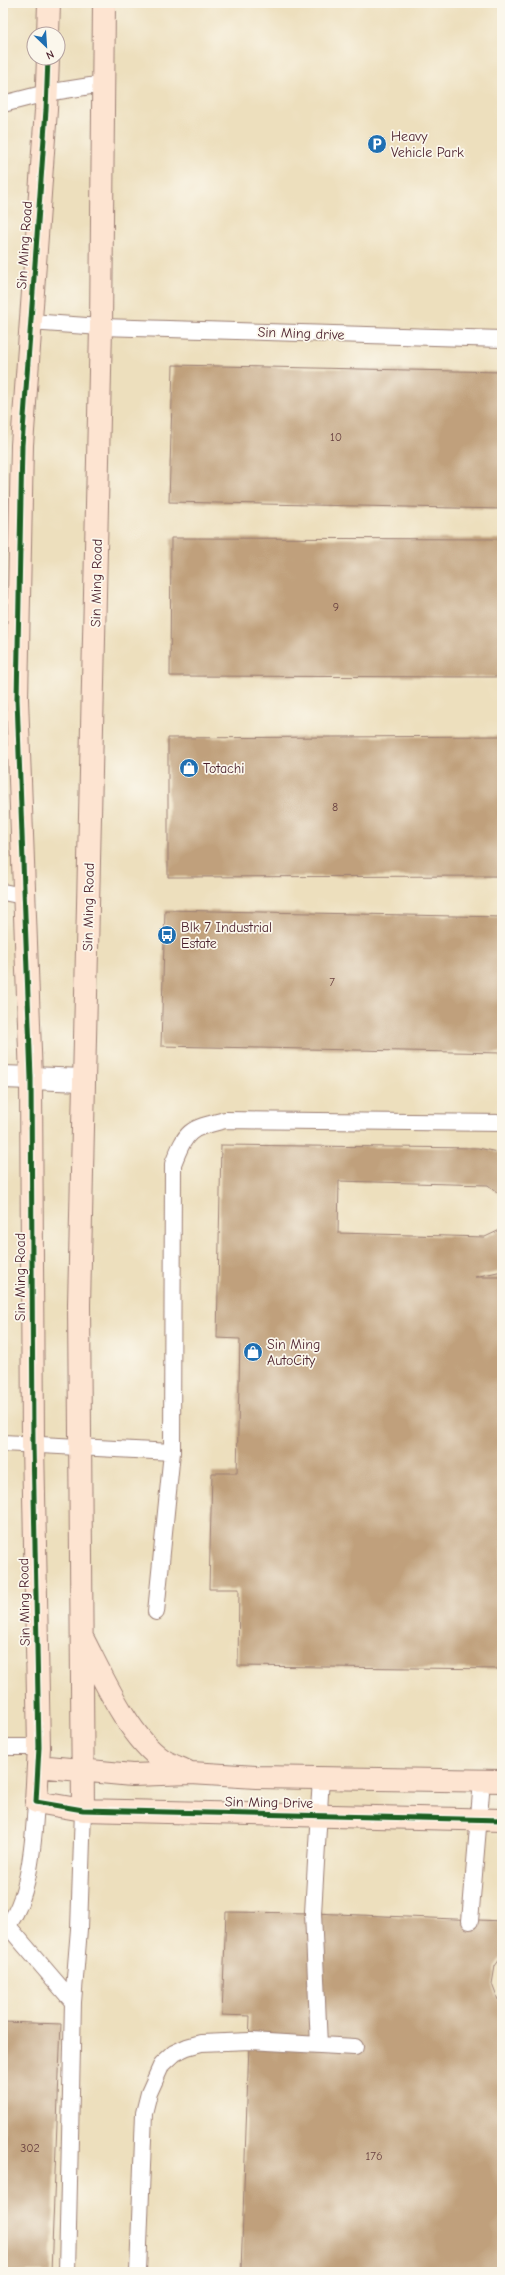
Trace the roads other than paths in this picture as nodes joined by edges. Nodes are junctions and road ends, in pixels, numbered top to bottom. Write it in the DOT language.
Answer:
graph roads {
  1 [pos="50,3"];
  2 [pos="104,3"];
  3 [pos="49,26"];
  4 [pos="48,66"];
  5 [pos="103,84"];
  6 [pos="46,93"];
  7 [pos="3,104"];
  8 [pos="30,322"];
  9 [pos="101,327"];
  10 [pos="502,339"];
  11 [pos="13,894"];
  12 [pos="3,1077"];
  13 [pos="31,1078"];
  14 [pos="84,1080"];
  15 [pos="502,1123"];
  16 [pos="3,1443"];
  17 [pos="33,1444"];
  18 [pos="80,1446"];
  19 [pos="172,1452"];
  20 [pos="156,1612"];
  21 [pos="81,1636"];
  22 [pos="3,1747"];
  23 [pos="38,1756"];
  24 [pos="83,1771"];
  25 [pos="191,1773"];
  26 [pos="322,1777"];
  27 [pos="492,1781"];
  28 [pos="36,1802"];
  29 [pos="83,1810"];
  30 [pos="318,1815"];
  31 [pos="480,1820"];
  32 [pos="502,1820"];
  33 [pos="470,1921"];
  34 [pos="5,1927"];
  35 [pos="72,2002"];
  36 [pos="318,2045"];
  37 [pos="355,2047"];
  38 [pos="67,2272"];
  39 [pos="138,2272"];
  1 -- 3 [label="street"];
  2 -- 5 [label="street, Sin Ming Road"];
  4 -- 6 [label="street, Sin Ming Road"];
  5 -- 6 [label="lane"];
  5 -- 9 [label="street, Sin Ming Road"];
  6 -- 7 [label="lane"];
  6 -- 8 [label="street, Sin Ming Road"];
  8 -- 9 [label="lane, Sin Ming drive"];
  8 -- 11 [label="street, Sin Ming Road"];
  9 -- 10 [label="lane, Sin Ming drive"];
  9 -- 14 [label="street, Sin Ming Road"];
  11 -- 13 [label="street, Sin Ming Road"];
  12 -- 13 [label="street"];
  13 -- 14 [label="street"];
  13 -- 17 [label="street, Sin Ming Road"];
  14 -- 18 [label="street, Sin Ming Road"];
  15 -- 19 [label="lane"];
  16 -- 17 [label="lane"];
  17 -- 18 [label="lane"];
  17 -- 23 [label="street, Sin Ming Road"];
  18 -- 19 [label="lane"];
  18 -- 21 [label="street, Sin Ming Road"];
  19 -- 20 [label="lane"];
  21 -- 24 [label="street, Sin Ming Road"];
  21 -- 25 [label="street"];
  22 -- 23 [label="lane"];
  23 -- 24 [label="street, Sin Ming Drive"];
  23 -- 28 [label="street, Sin Ming Road"];
  24 -- 25 [label="street, Sin Ming Drive"];
  24 -- 29 [label="street, Sin Ming Road"];
  25 -- 26 [label="street, Sin Ming Drive"];
  26 -- 27 [label="street, Sin Ming Drive"];
  26 -- 30 [label="lane"];
  27 -- 31 [label="lane"];
  28 -- 29 [label="street, Sin Ming Drive"];
  28 -- 34 [label="lane"];
  29 -- 30 [label="street, Sin Ming Drive"];
  29 -- 35 [label="lane"];
  30 -- 31 [label="street, Sin Ming Drive"];
  30 -- 36 [label="lane"];
  31 -- 32 [label="street, Sin Ming Drive"];
  31 -- 33 [label="lane"];
  34 -- 35 [label="lane"];
  35 -- 38 [label="lane"];
  36 -- 37 [label="lane"];
  36 -- 39 [label="lane"];
}
